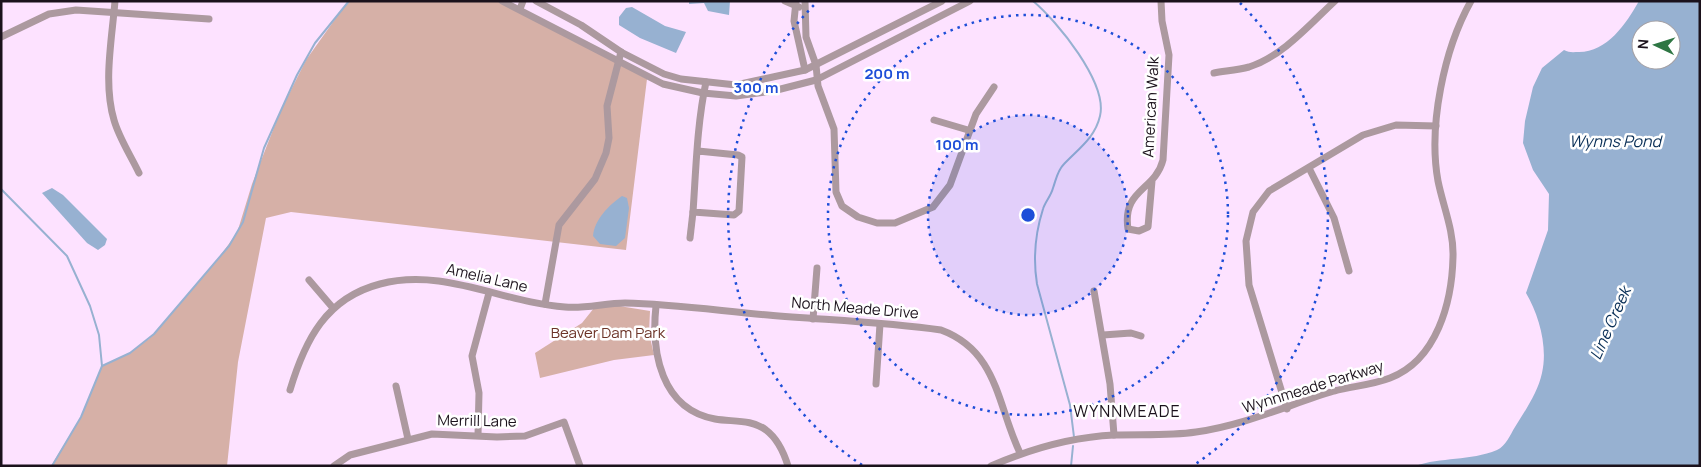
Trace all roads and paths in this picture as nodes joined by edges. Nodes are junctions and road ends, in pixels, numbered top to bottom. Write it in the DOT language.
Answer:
graph roads {
  1 [pos="115,1"];
  2 [pos="502,1"];
  3 [pos="523,1"];
  4 [pos="536,1"];
  5 [pos="785,1"];
  6 [pos="942,1"];
  7 [pos="970,1"];
  8 [pos="1161,1"];
  9 [pos="1335,1"];
  10 [pos="1471,1"];
  11 [pos="796,4"];
  12 [pos="805,4"];
  13 [pos="520,10"];
  14 [pos="114,12"];
  15 [pos="209,18"];
  16 [pos="1,38"];
  17 [pos="621,52"];
  18 [pos="620,63"];
  19 [pos="816,66"];
  20 [pos="805,70"];
  21 [pos="1214,73"];
  22 [pos="816,80"];
  23 [pos="706,82"];
  24 [pos="994,88"];
  25 [pos="703,93"];
  26 [pos="934,120"];
  27 [pos="1436,126"];
  28 [pos="968,130"];
  29 [pos="698,152"];
  30 [pos="1310,168"];
  31 [pos="139,173"];
  32 [pos="1152,181"];
  33 [pos="692,212"];
  34 [pos="690,238"];
  35 [pos="817,268"];
  36 [pos="1349,271"];
  37 [pos="308,280"];
  38 [pos="1094,291"];
  39 [pos="489,293"];
  40 [pos="545,304"];
  41 [pos="615,304"];
  42 [pos="656,306"];
  43 [pos="333,308"];
  44 [pos="813,319"];
  45 [pos="880,324"];
  46 [pos="1103,335"];
  47 [pos="1141,336"];
  48 [pos="876,384"];
  49 [pos="396,386"];
  50 [pos="290,390"];
  51 [pos="1287,409"];
  52 [pos="478,435"];
  53 [pos="1114,435"];
  54 [pos="408,439"];
  55 [pos="1020,453"];
  56 [pos="334,466"];
  57 [pos="580,466"];
  58 [pos="788,466"];
  59 [pos="991,466"];
  1 -- 14 [label="street"];
  2 -- 13 [label="street"];
  3 -- 13 [label="street"];
  4 -- 17 [label="street"];
  5 -- 11 [label="street"];
  6 -- 19 [label="street"];
  7 -- 22 [label="street"];
  8 -- 32 [label="street, American Walk"];
  9 -- 21 [label="street"];
  10 -- 27 [label="street, Wynnmeade Parkway"];
  11 -- 12 [label="street"];
  11 -- 20 [label="street"];
  12 -- 19 [label="street"];
  13 -- 18 [label="street"];
  14 -- 15 [label="street"];
  14 -- 16 [label="street"];
  14 -- 31 [label="street"];
  17 -- 18 [label="street"];
  17 -- 23 [label="street"];
  18 -- 25 [label="street"];
  18 -- 40 [label="street"];
  19 -- 20 [label="street"];
  19 -- 22 [label="street"];
  20 -- 22 [label="street"];
  20 -- 23 [label="street"];
  22 -- 25 [label="street"];
  22 -- 28 [label="street"];
  23 -- 25 [label="street"];
  24 -- 28 [label="street"];
  25 -- 29 [label="street"];
  26 -- 28 [label="street"];
  27 -- 30 [label="street"];
  27 -- 51 [label="street, Wynnmeade Parkway"];
  29 -- 33 [label="street"];
  29 -- 33 [label="street"];
  30 -- 36 [label="street"];
  30 -- 51 [label="street"];
  32 -- 32 [label="street, American Walk"];
  33 -- 34 [label="street"];
  35 -- 44 [label="street"];
  37 -- 43 [label="street"];
  38 -- 46 [label="street"];
  39 -- 40 [label="street, Amelia Lane"];
  39 -- 43 [label="street, Amelia Lane"];
  39 -- 52 [label="street"];
  40 -- 41 [label="street, Amelia Lane"];
  41 -- 42 [label="street, North Meade Drive"];
  42 -- 44 [label="street, North Meade Drive"];
  42 -- 58 [label="street"];
  43 -- 50 [label="street, Amelia Lane"];
  44 -- 45 [label="street, North Meade Drive"];
  45 -- 48 [label="street"];
  45 -- 55 [label="street, North Meade Drive"];
  46 -- 47 [label="street"];
  46 -- 53 [label="street"];
  49 -- 54 [label="street"];
  51 -- 53 [label="street, Wynnmeade Parkway"];
  52 -- 54 [label="street, Merrill Lane"];
  52 -- 57 [label="street, Merrill Lane"];
  53 -- 55 [label="street, Wynnmeade Parkway"];
  54 -- 56 [label="street, Merrill Lane"];
  55 -- 59 [label="street, Wynnmeade Parkway"];
}
